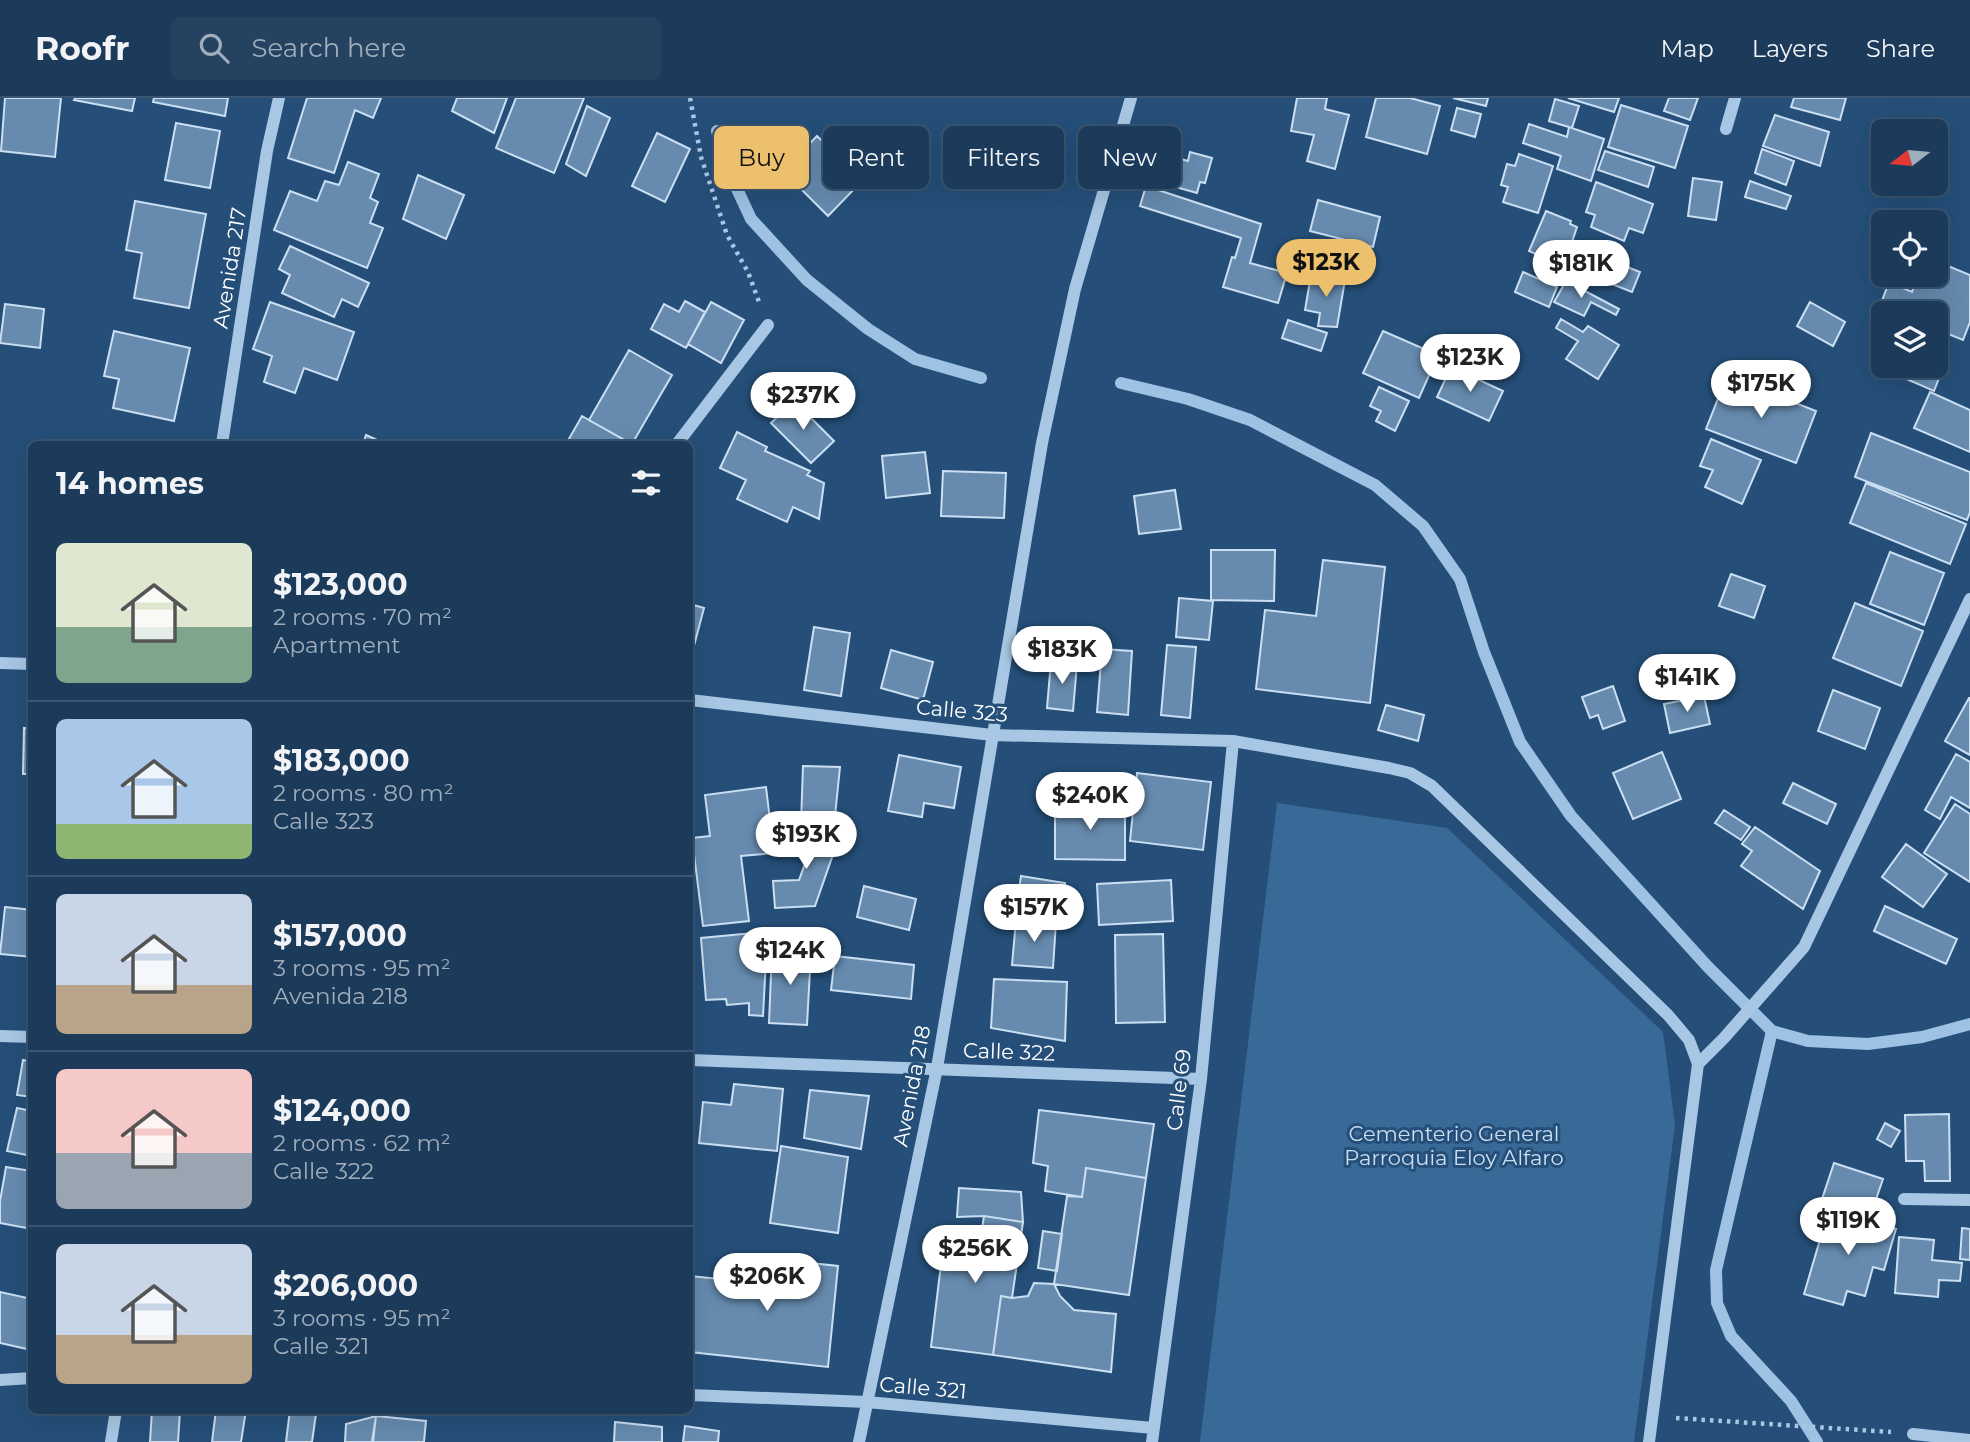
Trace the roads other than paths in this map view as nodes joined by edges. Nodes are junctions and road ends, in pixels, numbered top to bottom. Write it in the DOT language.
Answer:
graph roads {
  1 [pos="279,98"];
  2 [pos="1131,98"];
  3 [pos="1735,98"];
  4 [pos="1726,130"];
  5 [pos="768,325"];
  6 [pos="222,441"];
  7 [pos="679,441"];
  8 [pos="1970,599"];
  9 [pos="0,663"];
  10 [pos="28,664"];
  11 [pos="693,701"];
  12 [pos="992,734"];
  13 [pos="1233,741"];
  14 [pos="0,1036"];
  15 [pos="28,1037"];
  16 [pos="693,1060"];
  17 [pos="1698,1064"];
  18 [pos="937,1068"];
  19 [pos="1200,1079"];
  20 [pos="1904,1199"];
  21 [pos="1970,1200"];
  22 [pos="28,1378"];
  23 [pos="0,1380"];
  24 [pos="693,1395"];
  25 [pos="867,1402"];
  26 [pos="115,1414"];
  27 [pos="1153,1427"];
  28 [pos="1913,1434"];
  29 [pos="1970,1440"];
  30 [pos="111,1442"];
  31 [pos="859,1442"];
  32 [pos="1152,1442"];
  33 [pos="1649,1442"];
  1 -- 6 [label="street, Avenida 217"];
  2 -- 12 [label="street, Avenida 218"];
  3 -- 4 [label="street"];
  5 -- 7 [label="street"];
  8 -- 17 [label="street"];
  9 -- 10 [label="street"];
  11 -- 12 [label="street, Calle 323"];
  12 -- 13 [label="street, Calle 323"];
  12 -- 18 [label="street, Avenida 218"];
  13 -- 17 [label="street, Calle 323"];
  13 -- 19 [label="street, Calle 69"];
  14 -- 15 [label="street"];
  16 -- 18 [label="street, Calle 322"];
  17 -- 33 [label="street"];
  18 -- 19 [label="street, Calle 322"];
  18 -- 25 [label="street, Avenida 218"];
  19 -- 27 [label="street, Calle 69"];
  20 -- 21 [label="street"];
  22 -- 23 [label="street"];
  24 -- 25 [label="street, Calle 321"];
  25 -- 27 [label="street, Calle 321"];
  25 -- 31 [label="street, Avenida 218"];
  26 -- 30 [label="street"];
  27 -- 32 [label="street, Calle 69"];
  28 -- 29 [label="street"];
}
